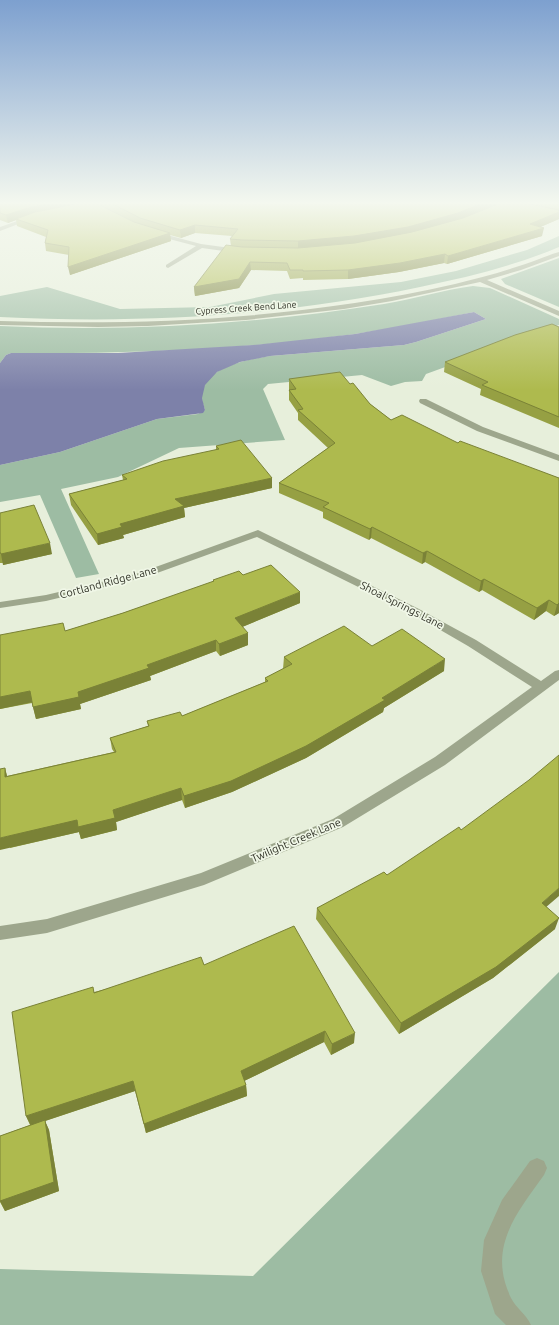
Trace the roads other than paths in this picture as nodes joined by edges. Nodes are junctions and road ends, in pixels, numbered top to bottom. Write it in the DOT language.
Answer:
graph roads {
  1 [pos="524,266"];
  2 [pos="481,280"];
  3 [pos="559,314"];
  4 [pos="0,323"];
  5 [pos="423,401"];
  6 [pos="559,458"];
  7 [pos="258,533"];
  8 [pos="0,605"];
  9 [pos="559,674"];
  10 [pos="541,687"];
  11 [pos="0,933"];
  12 [pos="537,1168"];
  13 [pos="520,1325"];
  1 -- 2 [label="street, Cypress Creek Bend Lane"];
  2 -- 3 [label="street"];
  2 -- 4 [label="street, Cypress Creek Bend Lane"];
  5 -- 6 [label="street"];
  7 -- 8 [label="street, Cortland Ridge Lane"];
  7 -- 10 [label="street, Shoal Springs Lane"];
  9 -- 10 [label="street, Twilight Creek Lane"];
  10 -- 11 [label="street, Twilight Creek Lane"];
  12 -- 13 [label="street"];
}
